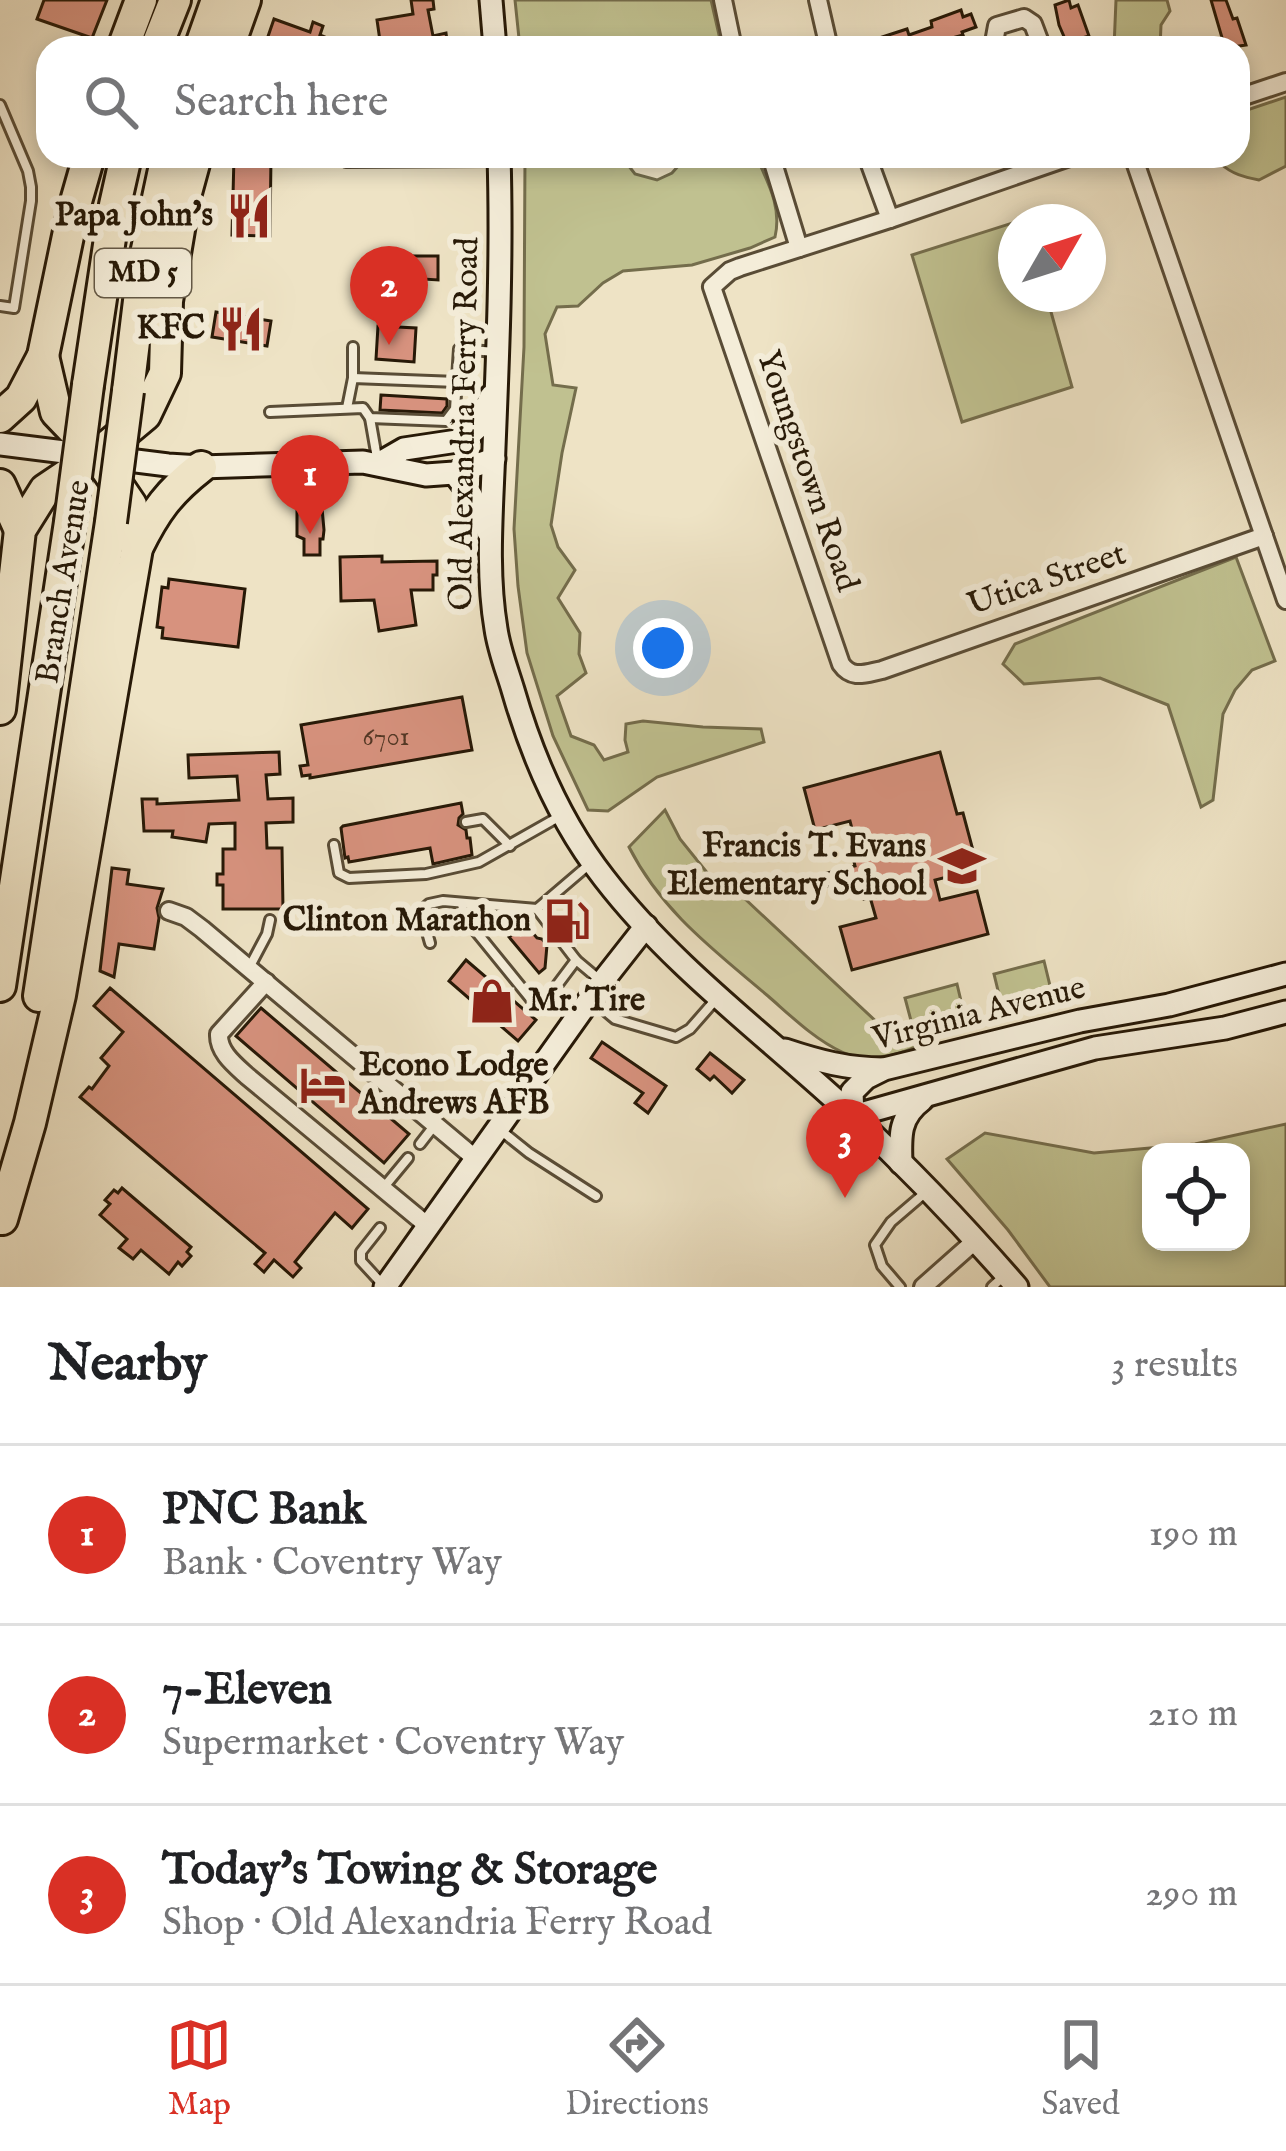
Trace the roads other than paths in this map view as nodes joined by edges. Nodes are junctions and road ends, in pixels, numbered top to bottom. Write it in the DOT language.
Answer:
graph roads {
  1 [pos="141,0"];
  2 [pos="175,0"];
  3 [pos="218,0"];
  4 [pos="245,0"];
  5 [pos="490,0"];
  6 [pos="723,0"];
  7 [pos="818,0"];
  8 [pos="128,36"];
  9 [pos="161,36"];
  10 [pos="204,36"];
  11 [pos="232,36"];
  12 [pos="494,36"];
  13 [pos="730,36"];
  14 [pos="827,36"];
  15 [pos="996,36"];
  16 [pos="1038,36"];
  17 [pos="1286,82"];
  18 [pos="1250,94"];
  19 [pos="0,105"];
  20 [pos="86,168"];
  21 [pos="123,168"];
  22 [pos="164,168"];
  23 [pos="193,168"];
  24 [pos="499,168"];
  25 [pos="775,168"];
  26 [pos="871,168"];
  27 [pos="1037,168"];
  28 [pos="1137,168"];
  29 [pos="890,219"];
  30 [pos="799,248"];
  31 [pos="0,307"];
  32 [pos="353,347"];
  33 [pos="498,352"];
  34 [pos="43,356"];
  35 [pos="353,378"];
  36 [pos="457,382"];
  37 [pos="496,385"];
  38 [pos="346,407"];
  39 [pos="270,412"];
  40 [pos="0,417"];
  41 [pos="370,418"];
  42 [pos="439,442"];
  43 [pos="0,444"];
  44 [pos="97,455"];
  45 [pos="494,459"];
  46 [pos="378,464"];
  47 [pos="201,467"];
  48 [pos="454,473"];
  49 [pos="0,485"];
  50 [pos="20,530"];
  51 [pos="1264,536"];
  52 [pos="490,538"];
  53 [pos="137,548"];
  54 [pos="1286,600"];
  55 [pos="849,673"];
  56 [pos="0,709"];
  57 [pos="564,814"];
  58 [pos="466,822"];
  59 [pos="334,845"];
  60 [pos="510,847"];
  61 [pos="592,861"];
  62 [pos="462,904"];
  63 [pos="537,909"];
  64 [pos="169,911"];
  65 [pos="270,920"];
  66 [pos="646,926"];
  67 [pos="430,943"];
  68 [pos="575,960"];
  69 [pos="249,968"];
  70 [pos="1286,974"];
  71 [pos="266,982"];
  72 [pos="0,986"];
  73 [pos="596,990"];
  74 [pos="719,996"];
  75 [pos="1281,1014"];
  76 [pos="775,1046"];
  77 [pos="884,1069"];
  78 [pos="928,1095"];
  79 [pos="853,1116"];
  80 [pos="436,1124"];
  81 [pos="498,1128"];
  82 [pos="420,1144"];
  83 [pos="408,1158"];
  84 [pos="476,1159"];
  85 [pos="901,1163"];
  86 [pos="383,1189"];
  87 [pos="929,1190"];
  88 [pos="596,1196"];
  89 [pos="1,1225"];
  90 [pos="428,1226"];
  91 [pos="380,1228"];
  92 [pos="976,1240"];
  93 [pos="1005,1283"];
  94 [pos="385,1287"];
  95 [pos="900,1287"];
  96 [pos="923,1287"];
  1 -- 8 [label="highway"];
  2 -- 9 [label="highway"];
  3 -- 10 [label="highway"];
  4 -- 11 [label="highway"];
  5 -- 12 [label="main road"];
  6 -- 13 [label="street"];
  7 -- 14 [label="street"];
  15 -- 16 [label="street"];
  17 -- 18 [label="street"];
  19 -- 31 [label="lane"];
  20 -- 34 [label="highway"];
  21 -- 72 [label="highway, Branch Avenue / MD 5, bridge"];
  22 -- 89 [label="highway, Branch Avenue / MD 5, bridge"];
  23 -- 44 [label="highway"];
  24 -- 33 [label="main road, Old Alexandria Ferry Road"];
  25 -- 30 [label="street"];
  26 -- 29 [label="street"];
  27 -- 29 [label="street"];
  28 -- 51 [label="street"];
  29 -- 30 [label="street"];
  30 -- 55 [label="street, Youngstown Road"];
  32 -- 35 [label="lane"];
  33 -- 36 [label="lane"];
  33 -- 37 [label="main road, Old Alexandria Ferry Road"];
  34 -- 40 [label="highway"];
  34 -- 44 [label="highway"];
  35 -- 36 [label="lane"];
  35 -- 38 [label="lane"];
  36 -- 41 [label="lane"];
  37 -- 42 [label="main road"];
  37 -- 45 [label="main road, Old Alexandria Ferry Road"];
  38 -- 39 [label="lane"];
  38 -- 41 [label="lane"];
  41 -- 46 [label="lane"];
  42 -- 45 [label="main road"];
  42 -- 46 [label="main road"];
  43 -- 44 [label="main road"];
  44 -- 47 [label="main road"];
  44 -- 50 [label="highway"];
  44 -- 53 [label="highway"];
  45 -- 48 [label="main road"];
  45 -- 52 [label="main road, Old Alexandria Ferry Road"];
  46 -- 47 [label="main road"];
  46 -- 48 [label="main road"];
  47 -- 53 [label="highway"];
  48 -- 52 [label="main road"];
  49 -- 50 [label="highway"];
  50 -- 56 [label="highway"];
  51 -- 54 [label="street"];
  51 -- 55 [label="street, Utica Street"];
  52 -- 57 [label="main road, Old Alexandria Ferry Road"];
  53 -- 89 [label="highway"];
  57 -- 60 [label="lane"];
  57 -- 61 [label="main road, Old Alexandria Ferry Road"];
  58 -- 60 [label="lane"];
  59 -- 60 [label="lane"];
  61 -- 63 [label="lane"];
  61 -- 66 [label="main road, Old Alexandria Ferry Road"];
  62 -- 63 [label="lane"];
  62 -- 67 [label="lane"];
  62 -- 68 [label="lane"];
  63 -- 68 [label="lane"];
  64 -- 69 [label="street"];
  65 -- 69 [label="lane"];
  66 -- 73 [label="main road"];
  66 -- 74 [label="main road, Old Alexandria Ferry Road"];
  68 -- 73 [label="lane"];
  69 -- 71 [label="street"];
  70 -- 77 [label="main road, Virginia Avenue"];
  71 -- 80 [label="street"];
  71 -- 86 [label="street"];
  73 -- 74 [label="lane"];
  73 -- 81 [label="main road"];
  74 -- 76 [label="main road, Old Alexandria Ferry Road"];
  75 -- 78 [label="main road, Virginia Avenue"];
  76 -- 77 [label="main road"];
  76 -- 79 [label="main road, Old Alexandria Ferry Road"];
  77 -- 79 [label="main road, Virginia Avenue"];
  78 -- 79 [label="main road, Virginia Avenue"];
  78 -- 85 [label="main road"];
  79 -- 85 [label="main road, Old Alexandria Ferry Road"];
  80 -- 82 [label="lane"];
  80 -- 84 [label="street"];
  81 -- 84 [label="main road"];
  81 -- 88 [label="lane"];
  83 -- 86 [label="lane"];
  84 -- 90 [label="main road"];
  85 -- 87 [label="main road, Old Alexandria Ferry Road"];
  86 -- 90 [label="street"];
  87 -- 92 [label="main road, Old Alexandria Ferry Road"];
  87 -- 95 [label="lane"];
  90 -- 94 [label="main road"];
  91 -- 94 [label="lane"];
  92 -- 93 [label="main road, Old Alexandria Ferry Road"];
  92 -- 96 [label="street"];
}
